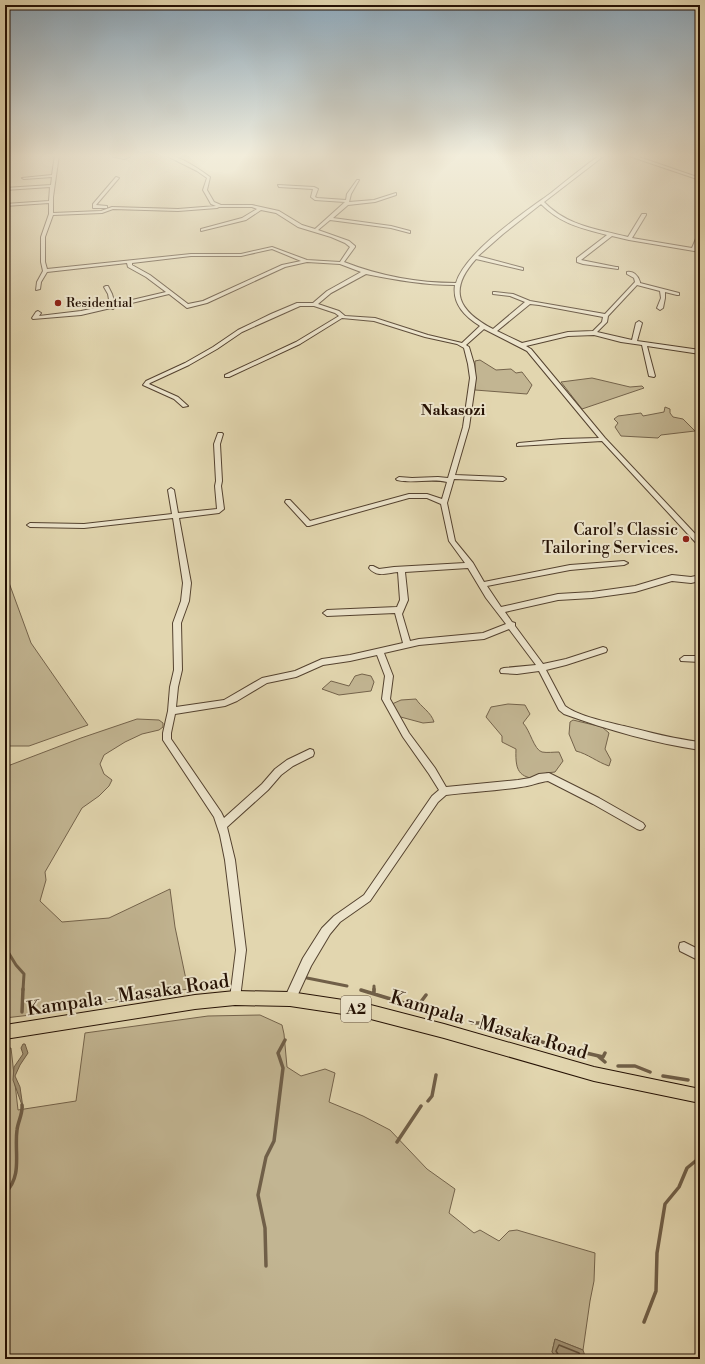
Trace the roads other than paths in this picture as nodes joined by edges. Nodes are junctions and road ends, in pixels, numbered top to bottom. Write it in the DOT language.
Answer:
graph roads {
  1 [pos="50,219"];
  2 [pos="242,219"];
  3 [pos="288,219"];
  4 [pos="330,219"];
  5 [pos="519,219"];
  6 [pos="563,219"];
  7 [pos="642,219"];
  8 [pos="203,230"];
  9 [pos="316,230"];
  10 [pos="408,232"];
  11 [pos="700,234"];
  12 [pos="610,235"];
  13 [pos="629,239"];
  14 [pos="694,250"];
  15 [pos="700,251"];
  16 [pos="475,257"];
  17 [pos="129,261"];
  18 [pos="307,261"];
  19 [pos="341,263"];
  20 [pos="616,268"];
  21 [pos="521,269"];
  22 [pos="45,271"];
  23 [pos="365,272"];
  24 [pos="629,273"];
  25 [pos="457,284"];
  26 [pos="637,284"];
  27 [pos="106,287"];
  28 [pos="38,289"];
  29 [pos="662,290"];
  30 [pos="495,292"];
  31 [pos="169,293"];
  32 [pos="677,294"];
  33 [pos="529,302"];
  34 [pos="314,305"];
  35 [pos="113,306"];
  36 [pos="660,308"];
  37 [pos="38,314"];
  38 [pos="342,316"];
  39 [pos="606,316"];
  40 [pos="639,323"];
  41 [pos="484,326"];
  42 [pos="494,332"];
  43 [pos="594,333"];
  44 [pos="634,342"];
  45 [pos="644,344"];
  46 [pos="463,345"];
  47 [pos="522,345"];
  48 [pos="700,352"];
  49 [pos="227,376"];
  50 [pos="652,376"];
  51 [pos="185,406"];
  52 [pos="220,434"];
  53 [pos="603,439"];
  54 [pos="519,445"];
  55 [pos="398,479"];
  56 [pos="451,479"];
  57 [pos="503,479"];
  58 [pos="171,490"];
  59 [pos="288,502"];
  60 [pos="444,503"];
  61 [pos="175,517"];
  62 [pos="30,525"];
  63 [pos="700,542"];
  64 [pos="624,563"];
  65 [pos="470,565"];
  66 [pos="373,568"];
  67 [pos="401,570"];
  68 [pos="700,578"];
  69 [pos="483,585"];
  70 [pos="399,610"];
  71 [pos="500,610"];
  72 [pos="327,613"];
  73 [pos="512,625"];
  74 [pos="407,645"];
  75 [pos="603,650"];
  76 [pos="380,652"];
  77 [pos="684,659"];
  78 [pos="700,659"];
  79 [pos="542,668"];
  80 [pos="504,671"];
  81 [pos="172,711"];
  82 [pos="700,746"];
  83 [pos="310,752"];
  84 [pos="444,791"];
  85 [pos="222,825"];
  86 [pos="640,826"];
  87 [pos="684,947"];
  88 [pos="700,956"];
  89 [pos="235,998"];
  90 [pos="290,999"];
  91 [pos="5,1032"];
  92 [pos="700,1096"];
  1 -- 22 [label="street"];
  2 -- 8 [label="street"];
  3 -- 9 [label="street"];
  4 -- 9 [label="street"];
  4 -- 10 [label="street"];
  5 -- 16 [label="street"];
  6 -- 12 [label="street"];
  7 -- 13 [label="street"];
  9 -- 19 [label="street"];
  11 -- 14 [label="street"];
  12 -- 13 [label="street"];
  12 -- 20 [label="street"];
  13 -- 14 [label="street"];
  14 -- 15 [label="street"];
  16 -- 21 [label="street"];
  16 -- 25 [label="street"];
  17 -- 18 [label="street"];
  17 -- 22 [label="street"];
  17 -- 31 [label="street"];
  18 -- 19 [label="street"];
  18 -- 31 [label="street"];
  19 -- 23 [label="street"];
  22 -- 28 [label="street"];
  23 -- 25 [label="street"];
  23 -- 34 [label="street"];
  24 -- 26 [label="street"];
  25 -- 41 [label="street"];
  26 -- 29 [label="street"];
  26 -- 39 [label="street"];
  27 -- 35 [label="street"];
  29 -- 32 [label="street"];
  29 -- 36 [label="street"];
  30 -- 33 [label="street"];
  31 -- 35 [label="street"];
  33 -- 39 [label="street"];
  33 -- 42 [label="street"];
  34 -- 38 [label="street"];
  34 -- 51 [label="street"];
  35 -- 37 [label="street"];
  38 -- 46 [label="street"];
  38 -- 49 [label="street"];
  39 -- 43 [label="street"];
  40 -- 44 [label="street"];
  41 -- 42 [label="street"];
  41 -- 46 [label="street"];
  42 -- 47 [label="street"];
  43 -- 44 [label="street"];
  43 -- 47 [label="street"];
  44 -- 45 [label="street"];
  45 -- 48 [label="street"];
  45 -- 50 [label="street"];
  46 -- 56 [label="street"];
  47 -- 53 [label="street"];
  52 -- 61 [label="street"];
  53 -- 54 [label="street"];
  53 -- 63 [label="street"];
  55 -- 56 [label="street"];
  56 -- 57 [label="street"];
  56 -- 60 [label="street"];
  58 -- 61 [label="street"];
  59 -- 60 [label="street"];
  60 -- 65 [label="street"];
  61 -- 62 [label="street"];
  61 -- 81 [label="street"];
  64 -- 69 [label="street"];
  65 -- 67 [label="street"];
  65 -- 69 [label="street"];
  66 -- 67 [label="street"];
  67 -- 70 [label="street"];
  68 -- 71 [label="street"];
  69 -- 71 [label="street"];
  70 -- 72 [label="street"];
  70 -- 74 [label="street"];
  71 -- 73 [label="street"];
  73 -- 74 [label="street"];
  73 -- 79 [label="street"];
  74 -- 76 [label="street"];
  75 -- 79 [label="street"];
  76 -- 81 [label="street"];
  76 -- 84 [label="street"];
  77 -- 78 [label="street"];
  79 -- 80 [label="street"];
  79 -- 82 [label="street"];
  81 -- 85 [label="street"];
  83 -- 85 [label="street"];
  84 -- 86 [label="street"];
  84 -- 90 [label="street"];
  85 -- 89 [label="street"];
  87 -- 88 [label="street"];
  89 -- 90 [label="main road, Kampala - Masaka Road / A2"];
  89 -- 91 [label="main road, Kampala - Masaka Road / A2"];
  90 -- 92 [label="main road, Kampala - Masaka Road / A2"];
}
